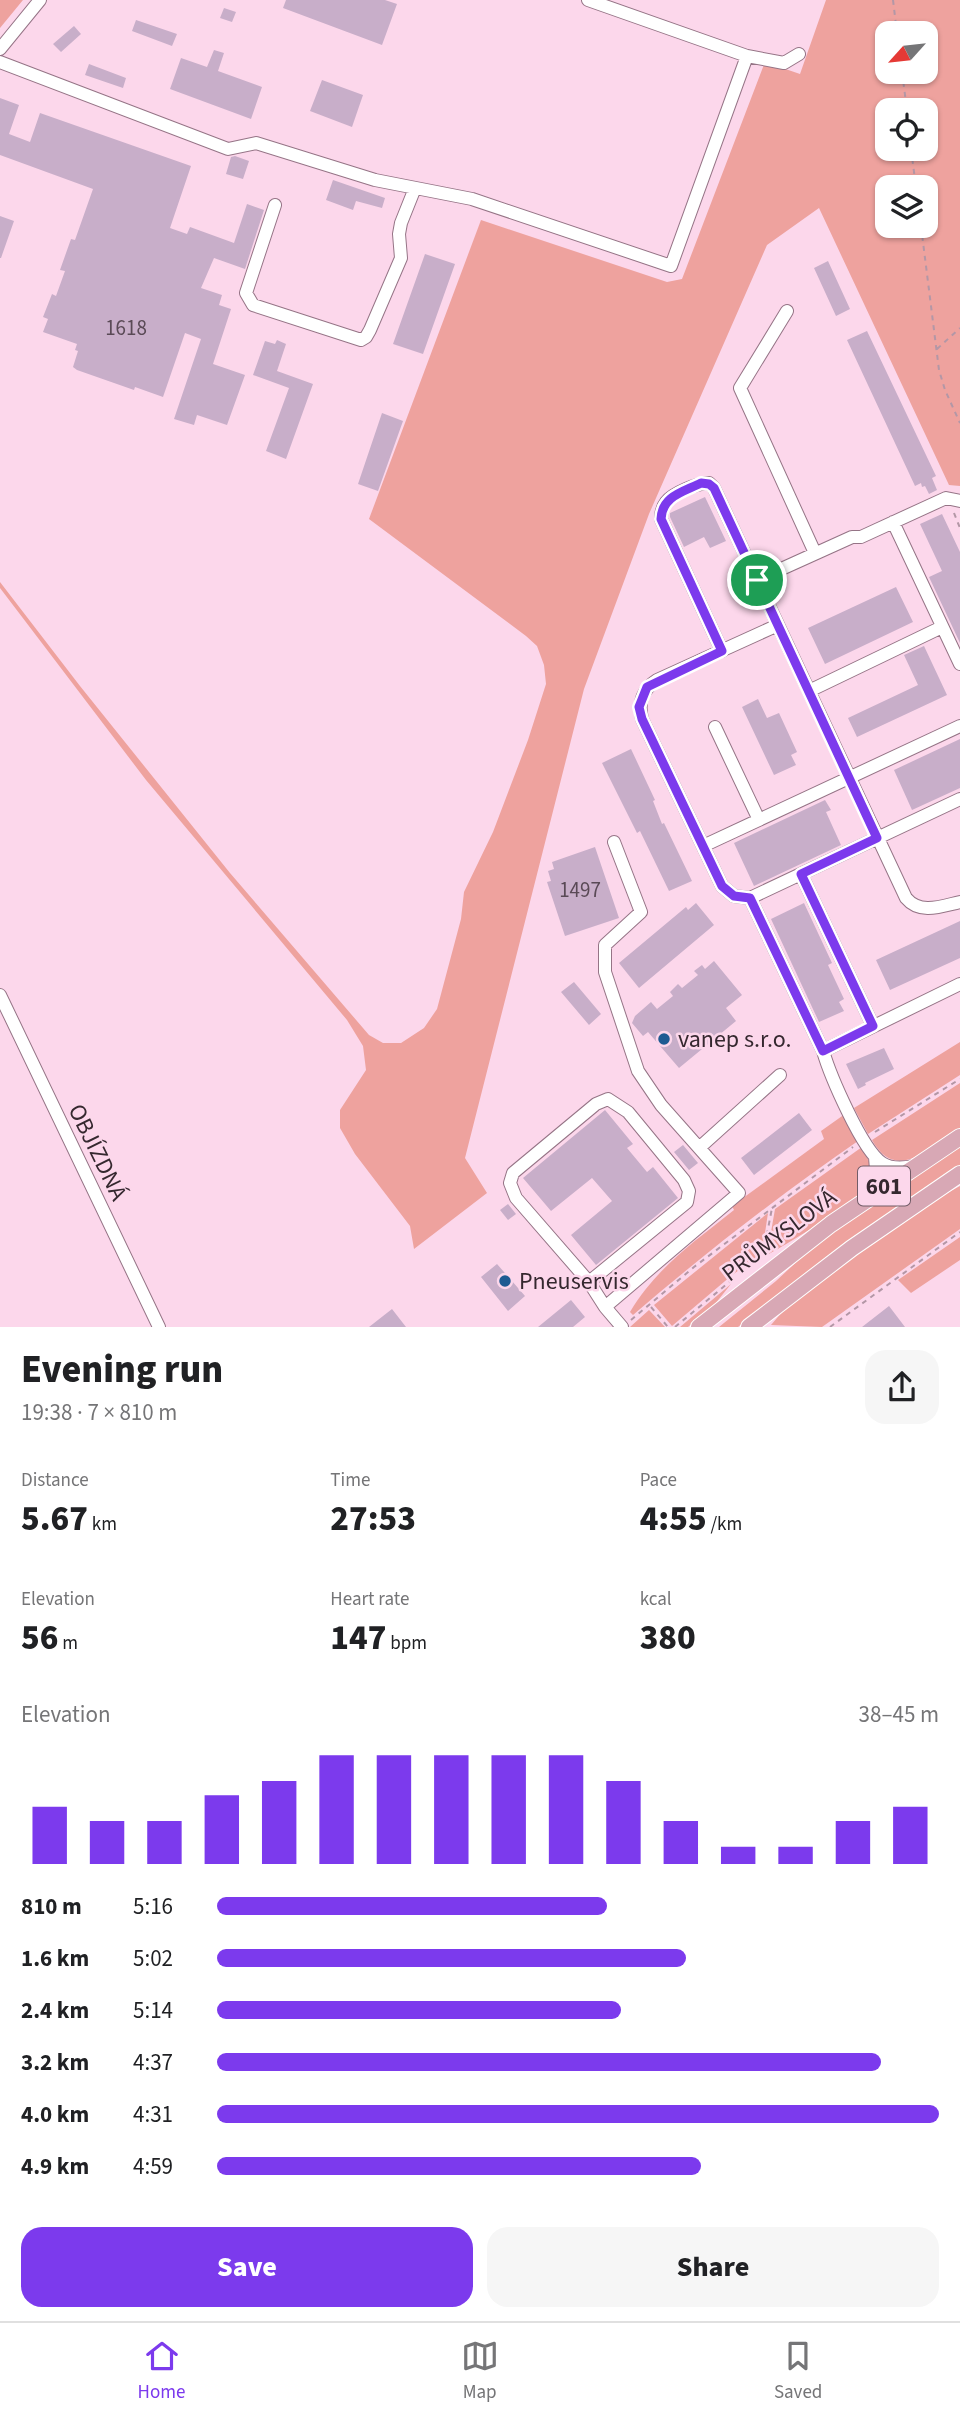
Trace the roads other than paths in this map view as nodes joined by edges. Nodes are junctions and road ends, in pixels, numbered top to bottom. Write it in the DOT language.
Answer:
graph roads {
  1 [pos="40,0"];
  2 [pos="588,0"];
  3 [pos="0,48"];
  4 [pos="799,54"];
  5 [pos="747,56"];
  6 [pos="0,62"];
  7 [pos="415,188"];
  8 [pos="275,205"];
  9 [pos="787,310"];
  10 [pos="955,500"];
  11 [pos="893,522"];
  12 [pos="816,553"];
  13 [pos="757,580"];
  14 [pos="778,625"];
  15 [pos="942,627"];
  16 [pos="722,651"];
  17 [pos="960,664"];
  18 [pos="809,691"];
  19 [pos="960,726"];
  20 [pos="715,727"];
  21 [pos="849,778"];
  22 [pos="960,799"];
  23 [pos="759,820"];
  24 [pos="877,838"];
  25 [pos="614,842"];
  26 [pos="703,846"];
  27 [pos="801,874"];
  28 [pos="750,898"];
  29 [pos="960,902"];
  30 [pos="960,984"];
  31 [pos="0,995"];
  32 [pos="873,1026"];
  33 [pos="823,1051"];
  34 [pos="780,1075"];
  35 [pos="960,1137"];
  36 [pos="699,1148"];
  37 [pos="875,1157"];
  38 [pos="914,1166"];
  39 [pos="960,1174"];
  40 [pos="870,1196"];
  41 [pos="589,1282"];
  42 [pos="604,1307"];
  43 [pos="624,1325"];
  44 [pos="159,1327"];
  45 [pos="699,1327"];
  46 [pos="749,1327"];
  1 -- 3 [label="street"];
  2 -- 5 [label="street"];
  4 -- 5 [label="street"];
  5 -- 7 [label="street"];
  6 -- 7 [label="street"];
  7 -- 8 [label="street"];
  9 -- 12 [label="street"];
  10 -- 11 [label="street"];
  11 -- 12 [label="street"];
  11 -- 15 [label="street"];
  12 -- 13 [label="street"];
  13 -- 14 [label="street"];
  13 -- 16 [label="street"];
  14 -- 16 [label="street"];
  14 -- 18 [label="street"];
  15 -- 17 [label="street"];
  15 -- 18 [label="street"];
  16 -- 26 [label="street"];
  18 -- 21 [label="street"];
  19 -- 21 [label="street"];
  20 -- 23 [label="street"];
  21 -- 23 [label="street"];
  21 -- 24 [label="street"];
  22 -- 24 [label="street"];
  23 -- 26 [label="street"];
  24 -- 27 [label="street"];
  24 -- 29 [label="street"];
  25 -- 36 [label="street"];
  26 -- 28 [label="street"];
  27 -- 28 [label="street"];
  27 -- 32 [label="street"];
  28 -- 33 [label="street"];
  30 -- 32 [label="street"];
  31 -- 44 [label="street, OBJÍZDNÁ"];
  32 -- 33 [label="street"];
  33 -- 37 [label="street"];
  34 -- 36 [label="street"];
  35 -- 38 [label="main road, PRŮMYSLOVÁ / 601"];
  36 -- 42 [label="street"];
  37 -- 38 [label="street"];
  37 -- 40 [label="street"];
  38 -- 40 [label="main road, PRŮMYSLOVÁ / 601"];
  39 -- 46 [label="main road, 601"];
  40 -- 45 [label="main road, PRŮMYSLOVÁ / 601"];
  41 -- 41 [label="street"];
  41 -- 42 [label="street"];
  42 -- 43 [label="street"];
}
